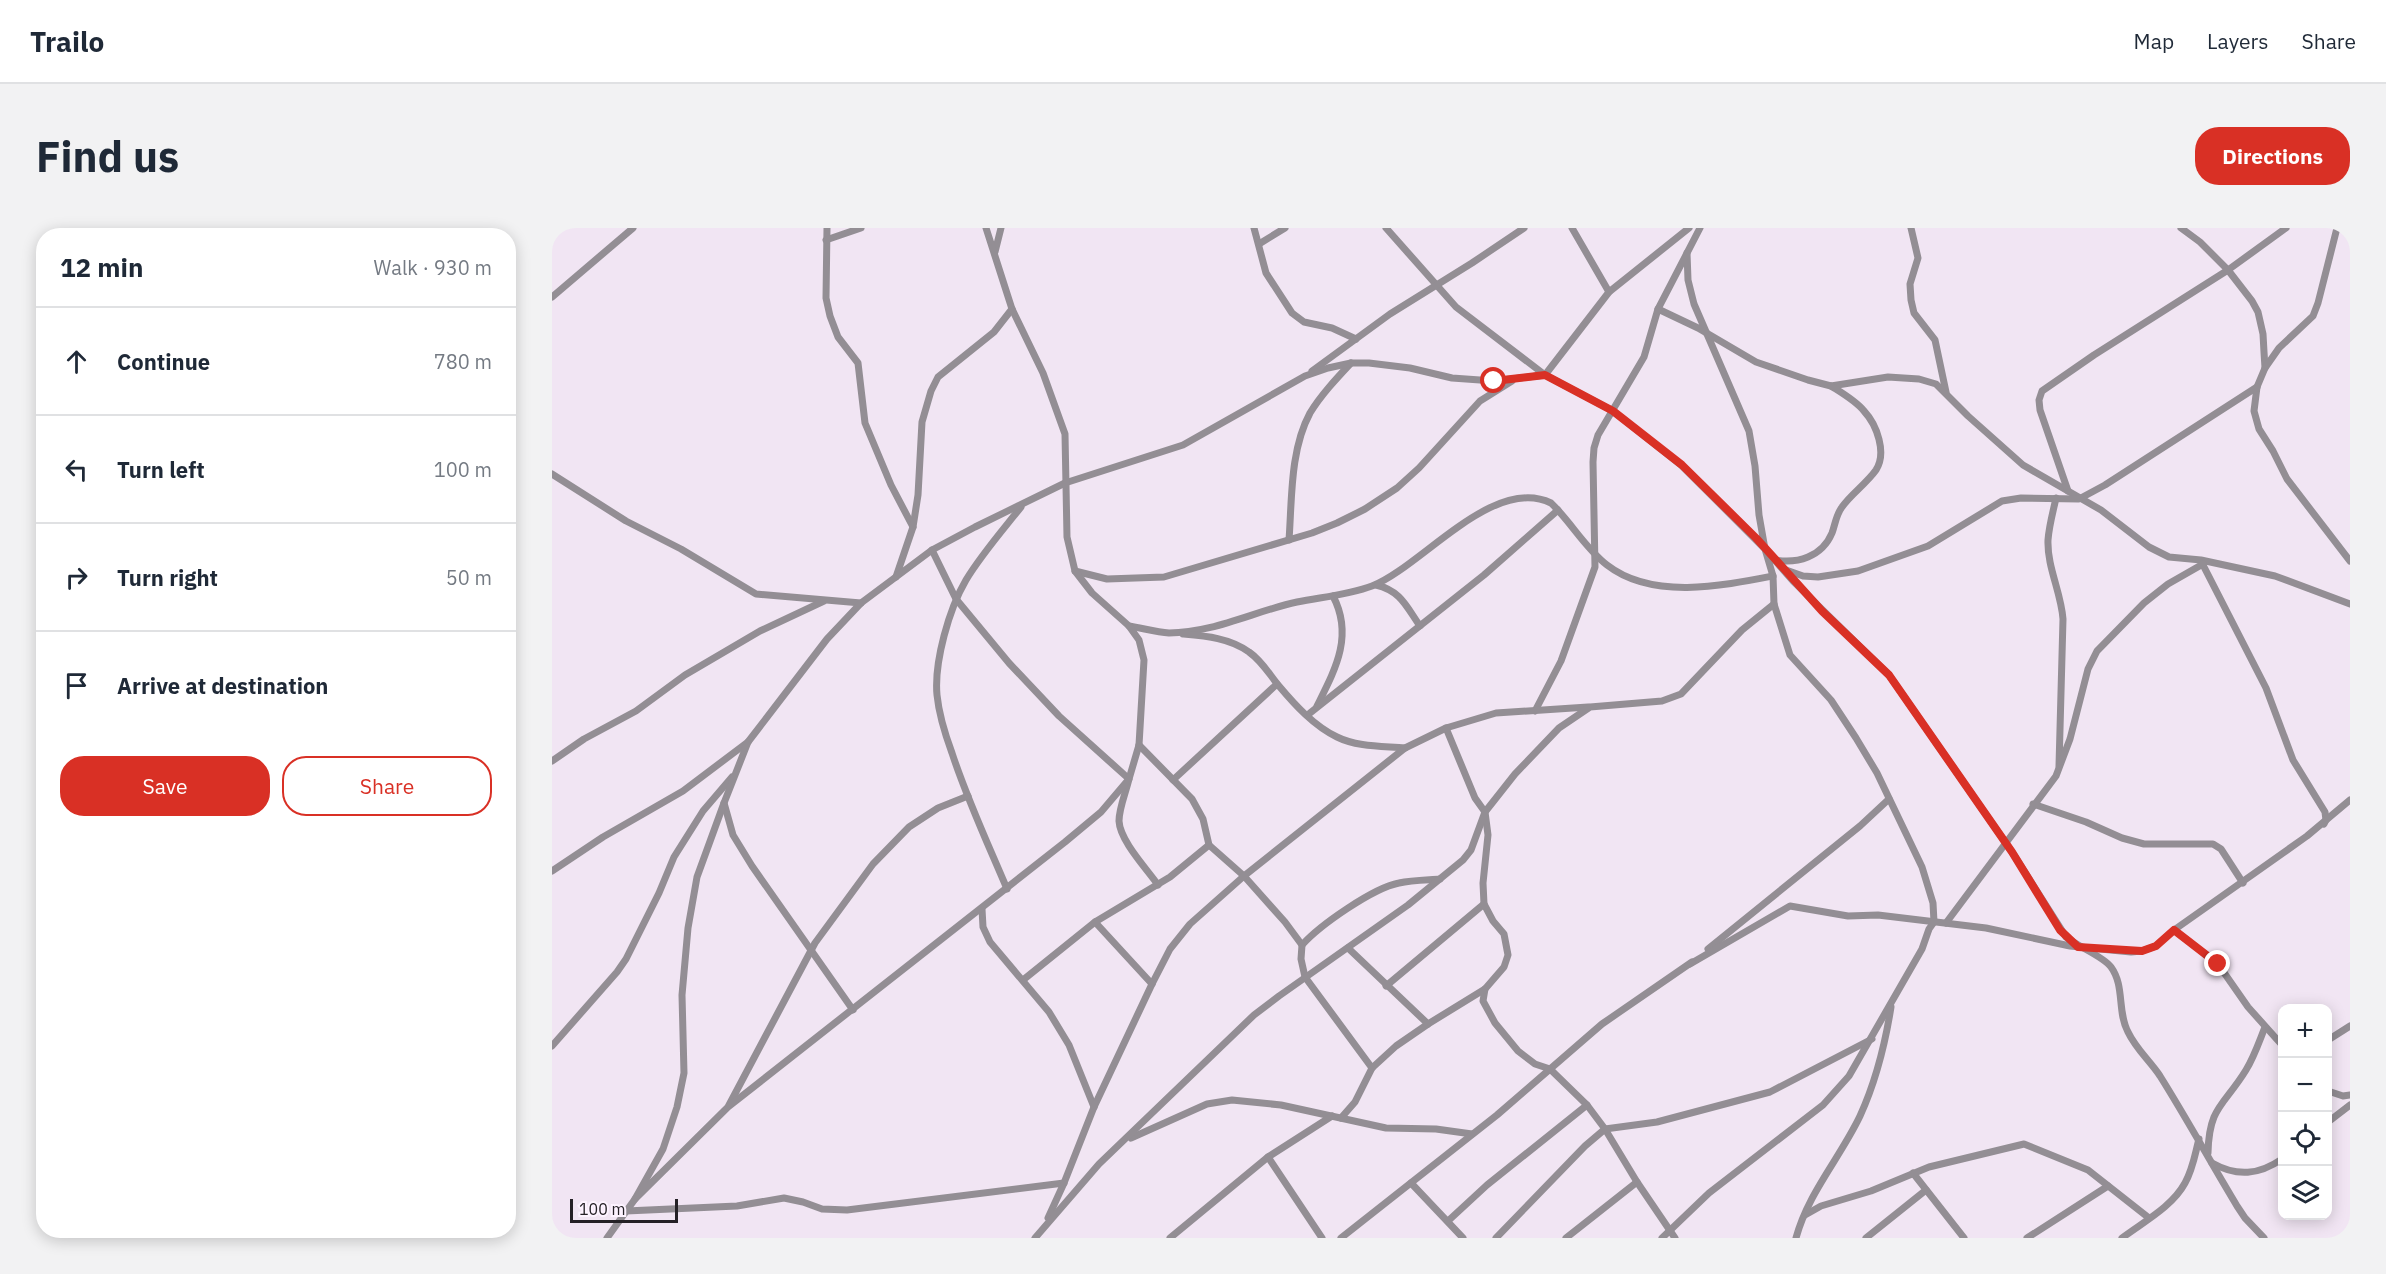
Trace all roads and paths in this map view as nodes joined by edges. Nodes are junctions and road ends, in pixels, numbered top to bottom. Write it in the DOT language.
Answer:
graph roads {
  1 [pos="633,228"];
  2 [pos="827,228"];
  3 [pos="861,228"];
  4 [pos="986,228"];
  5 [pos="1001,228"];
  6 [pos="1254,228"];
  7 [pos="1285,228"];
  8 [pos="1386,228"];
  9 [pos="1524,228"];
  10 [pos="1572,228"];
  11 [pos="1689,228"];
  12 [pos="1700,228"];
  13 [pos="1911,228"];
  14 [pos="2181,228"];
  15 [pos="2286,228"];
  16 [pos="2337,228"];
  17 [pos="826,240"];
  18 [pos="1259,244"];
  19 [pos="1687,253"];
  20 [pos="994,255"];
  21 [pos="2228,270"];
  22 [pos="1435,285"];
  23 [pos="1609,292"];
  24 [pos="552,297"];
  25 [pos="1012,309"];
  26 [pos="1658,309"];
  27 [pos="1708,334"];
  28 [pos="1356,339"];
  29 [pos="1351,363"];
  30 [pos="2265,368"];
  31 [pos="1545,375"];
  32 [pos="1305,376"];
  33 [pos="1517,379"];
  34 [pos="1832,386"];
  35 [pos="2256,387"];
  36 [pos="1946,392"];
  37 [pos="1613,411"];
  38 [pos="552,474"];
  39 [pos="1065,483"];
  40 [pos="2068,491"];
  41 [pos="2056,498"];
  42 [pos="2079,499"];
  43 [pos="1022,505"];
  44 [pos="1558,510"];
  45 [pos="913,527"];
  46 [pos="1289,540"];
  47 [pos="1766,549"];
  48 [pos="932,550"];
  49 [pos="1595,554"];
  50 [pos="1775,560"];
  51 [pos="2350,561"];
  52 [pos="2202,562"];
  53 [pos="1783,570"];
  54 [pos="1075,571"];
  55 [pos="1773,576"];
  56 [pos="896,577"];
  57 [pos="1376,585"];
  58 [pos="1333,596"];
  59 [pos="956,599"];
  60 [pos="826,600"];
  61 [pos="861,603"];
  62 [pos="1774,604"];
  63 [pos="2350,604"];
  64 [pos="1129,626"];
  65 [pos="1420,626"];
  66 [pos="1169,633"];
  67 [pos="1277,684"];
  68 [pos="1590,707"];
  69 [pos="1535,711"];
  70 [pos="1310,713"];
  71 [pos="1314,721"];
  72 [pos="1446,728"];
  73 [pos="748,742"];
  74 [pos="1138,745"];
  75 [pos="1405,748"];
  76 [pos="552,761"];
  77 [pos="2059,770"];
  78 [pos="736,772"];
  79 [pos="1129,779"];
  80 [pos="1173,780"];
  81 [pos="968,796"];
  82 [pos="1890,799"];
  83 [pos="2350,800"];
  84 [pos="724,803"];
  85 [pos="2033,804"];
  86 [pos="1485,812"];
  87 [pos="2324,824"];
  88 [pos="2007,844"];
  89 [pos="1209,845"];
  90 [pos="552,871"];
  91 [pos="1244,876"];
  92 [pos="1440,879"];
  93 [pos="2242,883"];
  94 [pos="1158,885"];
  95 [pos="1008,888"];
  96 [pos="1484,904"];
  97 [pos="982,909"];
  98 [pos="1095,922"];
  99 [pos="1934,922"];
  100 [pos="1946,923"];
  101 [pos="2174,930"];
  102 [pos="1302,945"];
  103 [pos="2078,947"];
  104 [pos="1348,948"];
  105 [pos="810,951"];
  106 [pos="1689,964"];
  107 [pos="1305,977"];
  108 [pos="1023,980"];
  109 [pos="1152,984"];
  110 [pos="1386,986"];
  111 [pos="1485,989"];
  112 [pos="1892,1000"];
  113 [pos="853,1010"];
  114 [pos="1428,1024"];
  115 [pos="2350,1026"];
  116 [pos="2265,1027"];
  117 [pos="2332,1037"];
  118 [pos="1873,1038"];
  119 [pos="2278,1040"];
  120 [pos="552,1046"];
  121 [pos="1372,1068"];
  122 [pos="1550,1069"];
  123 [pos="2332,1092"];
  124 [pos="2350,1095"];
  125 [pos="1587,1105"];
  126 [pos="2350,1105"];
  127 [pos="728,1107"];
  128 [pos="1094,1107"];
  129 [pos="1332,1116"];
  130 [pos="1341,1118"];
  131 [pos="2332,1119"];
  132 [pos="1605,1129"];
  133 [pos="1472,1134"];
  134 [pos="2199,1139"];
  135 [pos="1123,1142"];
  136 [pos="1268,1157"];
  137 [pos="2209,1159"];
  138 [pos="2278,1163"];
  139 [pos="1913,1173"];
  140 [pos="1411,1182"];
  141 [pos="1637,1182"];
  142 [pos="1064,1183"];
  143 [pos="2108,1186"];
  144 [pos="1926,1190"];
  145 [pos="635,1199"];
  146 [pos="626,1211"];
  147 [pos="1805,1215"];
  148 [pos="2150,1218"];
  149 [pos="1448,1221"];
  150 [pos="1044,1226"];
  151 [pos="1670,1230"];
  152 [pos="607,1238"];
  153 [pos="1035,1238"];
  154 [pos="1170,1238"];
  155 [pos="1322,1238"];
  156 [pos="1341,1238"];
  157 [pos="1463,1238"];
  158 [pos="1496,1238"];
  159 [pos="1566,1238"];
  160 [pos="1662,1238"];
  161 [pos="1675,1238"];
  162 [pos="1796,1238"];
  163 [pos="1866,1238"];
  164 [pos="1964,1238"];
  165 [pos="2026,1238"];
  166 [pos="2122,1238"];
  167 [pos="2264,1238"];
  1 -- 24 [label="street"];
  2 -- 17 [label="street"];
  3 -- 17 [label="street"];
  4 -- 20 [label="street"];
  5 -- 20 [label="street"];
  6 -- 18 [label="street"];
  7 -- 18 [label="street"];
  8 -- 22 [label="street"];
  9 -- 22 [label="street"];
  10 -- 23 [label="street"];
  11 -- 23 [label="street"];
  12 -- 19 [label="street"];
  13 -- 36 [label="street"];
  14 -- 21 [label="street"];
  15 -- 21 [label="street"];
  16 -- 30 [label="street"];
  17 -- 45 [label="street"];
  18 -- 28 [label="street"];
  19 -- 26 [label="street"];
  19 -- 27 [label="street"];
  20 -- 25 [label="street"];
  21 -- 30 [label="street"];
  21 -- 40 [label="street"];
  22 -- 28 [label="street"];
  22 -- 31 [label="street"];
  23 -- 31 [label="street"];
  25 -- 39 [label="street"];
  25 -- 45 [label="street"];
  26 -- 27 [label="street"];
  26 -- 37 [label="street"];
  27 -- 34 [label="street"];
  27 -- 47 [label="street"];
  28 -- 32 [label="street"];
  29 -- 32 [label="street"];
  29 -- 33 [label="street"];
  29 -- 46 [label="street"];
  30 -- 35 [label="street"];
  31 -- 33 [label="street"];
  31 -- 37 [label="street"];
  32 -- 39 [label="street"];
  33 -- 46 [label="street"];
  34 -- 36 [label="street"];
  34 -- 50 [label="street"];
  35 -- 42 [label="street"];
  35 -- 51 [label="street"];
  36 -- 40 [label="street"];
  37 -- 47 [label="street"];
  37 -- 49 [label="street"];
  38 -- 60 [label="street"];
  39 -- 43 [label="street"];
  39 -- 54 [label="street"];
  40 -- 42 [label="street"];
  41 -- 42 [label="street"];
  41 -- 53 [label="street"];
  41 -- 77 [label="street"];
  42 -- 52 [label="street"];
  43 -- 48 [label="street"];
  43 -- 59 [label="street"];
  44 -- 49 [label="street"];
  44 -- 57 [label="street"];
  44 -- 65 [label="street"];
  45 -- 56 [label="street"];
  46 -- 54 [label="street"];
  47 -- 50 [label="street"];
  47 -- 55 [label="street"];
  48 -- 56 [label="street"];
  48 -- 59 [label="street"];
  49 -- 55 [label="street"];
  49 -- 69 [label="street"];
  50 -- 53 [label="street"];
  52 -- 63 [label="street"];
  52 -- 77 [label="street"];
  52 -- 87 [label="street"];
  53 -- 88 [label="street"];
  54 -- 64 [label="street"];
  55 -- 62 [label="street"];
  56 -- 61 [label="street"];
  57 -- 58 [label="street"];
  57 -- 65 [label="street"];
  58 -- 66 [label="street"];
  58 -- 70 [label="street"];
  59 -- 79 [label="street"];
  59 -- 81 [label="street"];
  60 -- 61 [label="street"];
  60 -- 76 [label="street"];
  61 -- 73 [label="street"];
  62 -- 68 [label="street"];
  62 -- 82 [label="street"];
  64 -- 66 [label="street"];
  64 -- 74 [label="street"];
  65 -- 70 [label="street"];
  66 -- 67 [label="street"];
  67 -- 71 [label="street"];
  67 -- 80 [label="street"];
  68 -- 69 [label="street"];
  68 -- 86 [label="street"];
  69 -- 72 [label="street"];
  70 -- 71 [label="street"];
  71 -- 75 [label="street"];
  72 -- 75 [label="street"];
  72 -- 86 [label="street"];
  73 -- 78 [label="street"];
  73 -- 90 [label="street"];
  74 -- 79 [label="street"];
  74 -- 80 [label="street"];
  75 -- 91 [label="street"];
  77 -- 85 [label="street"];
  78 -- 84 [label="street"];
  78 -- 120 [label="street"];
  79 -- 94 [label="street"];
  79 -- 95 [label="street"];
  80 -- 89 [label="street"];
  81 -- 95 [label="street"];
  81 -- 105 [label="street"];
  82 -- 99 [label="street"];
  82 -- 106 [label="street"];
  83 -- 87 [label="street"];
  84 -- 105 [label="street"];
  84 -- 145 [label="street"];
  85 -- 88 [label="street"];
  85 -- 93 [label="street"];
  86 -- 92 [label="street"];
  86 -- 96 [label="street"];
  87 -- 93 [label="street"];
  88 -- 100 [label="street"];
  88 -- 103 [label="street"];
  89 -- 91 [label="street"];
  89 -- 94 [label="street"];
  91 -- 102 [label="street"];
  91 -- 109 [label="street"];
  92 -- 102 [label="street"];
  92 -- 104 [label="street"];
  93 -- 101 [label="street"];
  94 -- 98 [label="street"];
  95 -- 97 [label="street"];
  96 -- 110 [label="street"];
  96 -- 111 [label="street"];
  97 -- 108 [label="street"];
  97 -- 113 [label="street"];
  98 -- 108 [label="street"];
  98 -- 109 [label="street"];
  99 -- 100 [label="street"];
  99 -- 106 [label="street"];
  99 -- 112 [label="street"];
  100 -- 103 [label="street"];
  101 -- 103 [label="street"];
  101 -- 116 [label="street"];
  102 -- 107 [label="street"];
  103 -- 134 [label="street"];
  104 -- 107 [label="street"];
  104 -- 110 [label="street"];
  105 -- 113 [label="street"];
  105 -- 127 [label="street"];
  106 -- 122 [label="street"];
  107 -- 121 [label="street"];
  107 -- 135 [label="street"];
  108 -- 128 [label="street"];
  109 -- 128 [label="street"];
  110 -- 114 [label="street"];
  111 -- 114 [label="street"];
  111 -- 122 [label="street"];
  112 -- 118 [label="street"];
  112 -- 147 [label="street"];
  113 -- 127 [label="street"];
  114 -- 121 [label="street"];
  115 -- 117 [label="street"];
  116 -- 119 [label="street"];
  116 -- 137 [label="street"];
  118 -- 132 [label="street"];
  118 -- 151 [label="street"];
  121 -- 130 [label="street"];
  122 -- 125 [label="street"];
  122 -- 133 [label="street"];
  123 -- 124 [label="street"];
  125 -- 132 [label="street"];
  125 -- 149 [label="street"];
  126 -- 131 [label="street"];
  127 -- 145 [label="street"];
  128 -- 142 [label="street"];
  129 -- 130 [label="street"];
  129 -- 135 [label="street"];
  129 -- 136 [label="street"];
  130 -- 133 [label="street"];
  132 -- 141 [label="street"];
  132 -- 158 [label="street"];
  133 -- 140 [label="street"];
  134 -- 137 [label="street"];
  134 -- 148 [label="street"];
  135 -- 150 [label="street"];
  136 -- 154 [label="street"];
  136 -- 155 [label="street"];
  137 -- 138 [label="street"];
  137 -- 167 [label="street"];
  139 -- 143 [label="street"];
  139 -- 144 [label="street"];
  139 -- 147 [label="street"];
  140 -- 149 [label="street"];
  140 -- 156 [label="street"];
  141 -- 151 [label="street"];
  141 -- 159 [label="street"];
  142 -- 146 [label="street"];
  142 -- 150 [label="street"];
  143 -- 148 [label="street"];
  143 -- 165 [label="street"];
  144 -- 163 [label="street"];
  144 -- 164 [label="street"];
  145 -- 146 [label="street"];
  146 -- 152 [label="street"];
  147 -- 162 [label="street"];
  148 -- 166 [label="street"];
  149 -- 157 [label="street"];
  150 -- 153 [label="street"];
  151 -- 160 [label="street"];
  151 -- 161 [label="street"];
}
